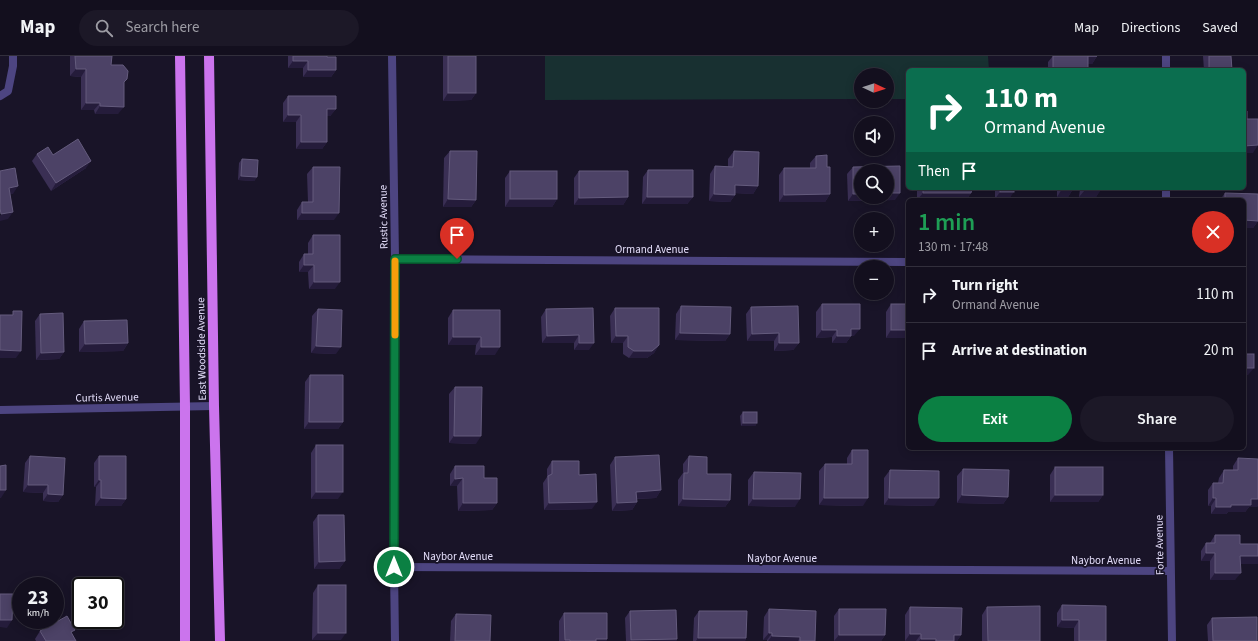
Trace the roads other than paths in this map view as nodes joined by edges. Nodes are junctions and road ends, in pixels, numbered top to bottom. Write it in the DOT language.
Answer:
graph roads {
  1 [pos="13,56"];
  2 [pos="180,56"];
  3 [pos="209,56"];
  4 [pos="392,56"];
  5 [pos="1166,56"];
  6 [pos="1166,68"];
  7 [pos="0,96"];
  8 [pos="395,259"];
  9 [pos="906,262"];
  10 [pos="185,406"];
  11 [pos="214,406"];
  12 [pos="0,410"];
  13 [pos="1169,450"];
  14 [pos="394,567"];
  15 [pos="1170,571"];
  16 [pos="185,641"];
  17 [pos="220,641"];
  18 [pos="395,641"];
  19 [pos="1172,641"];
  1 -- 7 [label="street"];
  2 -- 10 [label="main road, East Woodside Avenue"];
  3 -- 11 [label="main road, East Woodside Avenue"];
  4 -- 8 [label="street, Rustic Avenue"];
  5 -- 6 [label="street"];
  8 -- 9 [label="street, Ormand Avenue"];
  8 -- 14 [label="street, Rustic Avenue"];
  10 -- 11 [label="street, Curtis Avenue"];
  10 -- 12 [label="street, Curtis Avenue"];
  10 -- 16 [label="main road, East Woodside Avenue"];
  11 -- 17 [label="main road, East Woodside Avenue"];
  13 -- 15 [label="street, Forte Avenue"];
  14 -- 15 [label="street, Naybor Avenue"];
  14 -- 18 [label="street, Rustic Avenue"];
  15 -- 19 [label="street, Forte Avenue"];
}
